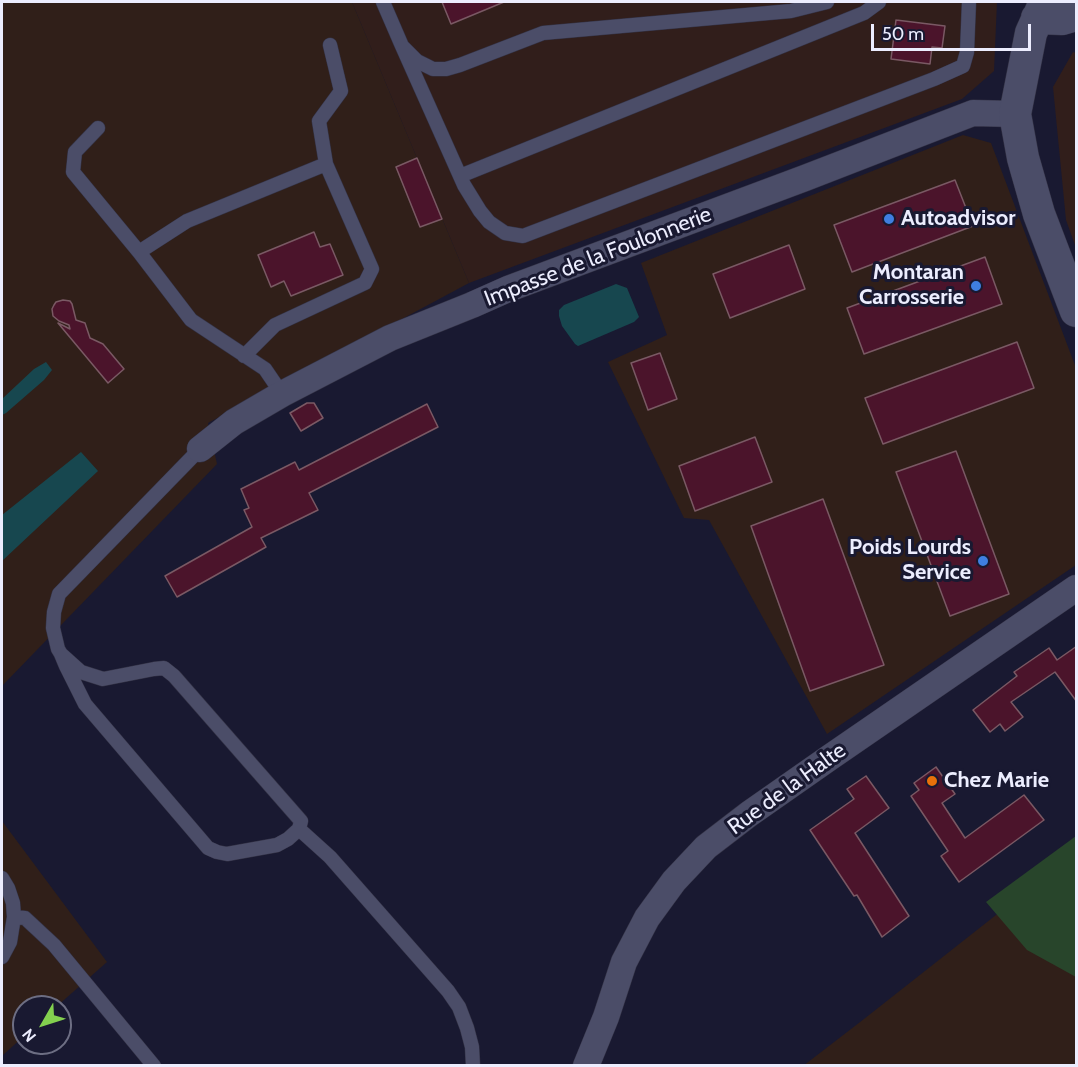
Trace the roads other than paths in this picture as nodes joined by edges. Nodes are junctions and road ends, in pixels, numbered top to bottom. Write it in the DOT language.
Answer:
graph roads {
  1 [pos="383,2"];
  2 [pos="827,2"];
  3 [pos="879,2"];
  4 [pos="969,2"];
  5 [pos="1038,7"];
  6 [pos="1077,15"];
  7 [pos="330,45"];
  8 [pos="402,46"];
  9 [pos="1015,114"];
  10 [pos="98,128"];
  11 [pos="326,164"];
  12 [pos="460,176"];
  13 [pos="139,252"];
  14 [pos="1077,311"];
  15 [pos="244,356"];
  16 [pos="282,394"];
  17 [pos="200,449"];
  18 [pos="1077,588"];
  19 [pos="61,654"];
  20 [pos="299,829"];
  21 [pos="2,878"];
  22 [pos="14,918"];
  23 [pos="2,957"];
  24 [pos="154,1065"];
  25 [pos="473,1065"];
  26 [pos="586,1065"];
  1 -- 8 [label="lane"];
  2 -- 8 [label="lane"];
  3 -- 12 [label="lane"];
  4 -- 12 [label="lane"];
  5 -- 6 [label="street"];
  5 -- 9 [label="street"];
  7 -- 11 [label="lane"];
  8 -- 12 [label="lane"];
  9 -- 14 [label="street"];
  9 -- 16 [label="street, Impasse de la Foulonnerie"];
  10 -- 13 [label="lane"];
  11 -- 13 [label="lane"];
  11 -- 15 [label="lane"];
  13 -- 15 [label="lane"];
  15 -- 16 [label="lane"];
  16 -- 17 [label="street, Impasse de la Foulonnerie"];
  17 -- 19 [label="lane"];
  18 -- 26 [label="street, Rue de la Halte"];
  19 -- 20 [label="lane"];
  19 -- 20 [label="lane"];
  20 -- 25 [label="lane"];
  21 -- 22 [label="lane"];
  22 -- 23 [label="lane"];
  22 -- 24 [label="lane"];
}
